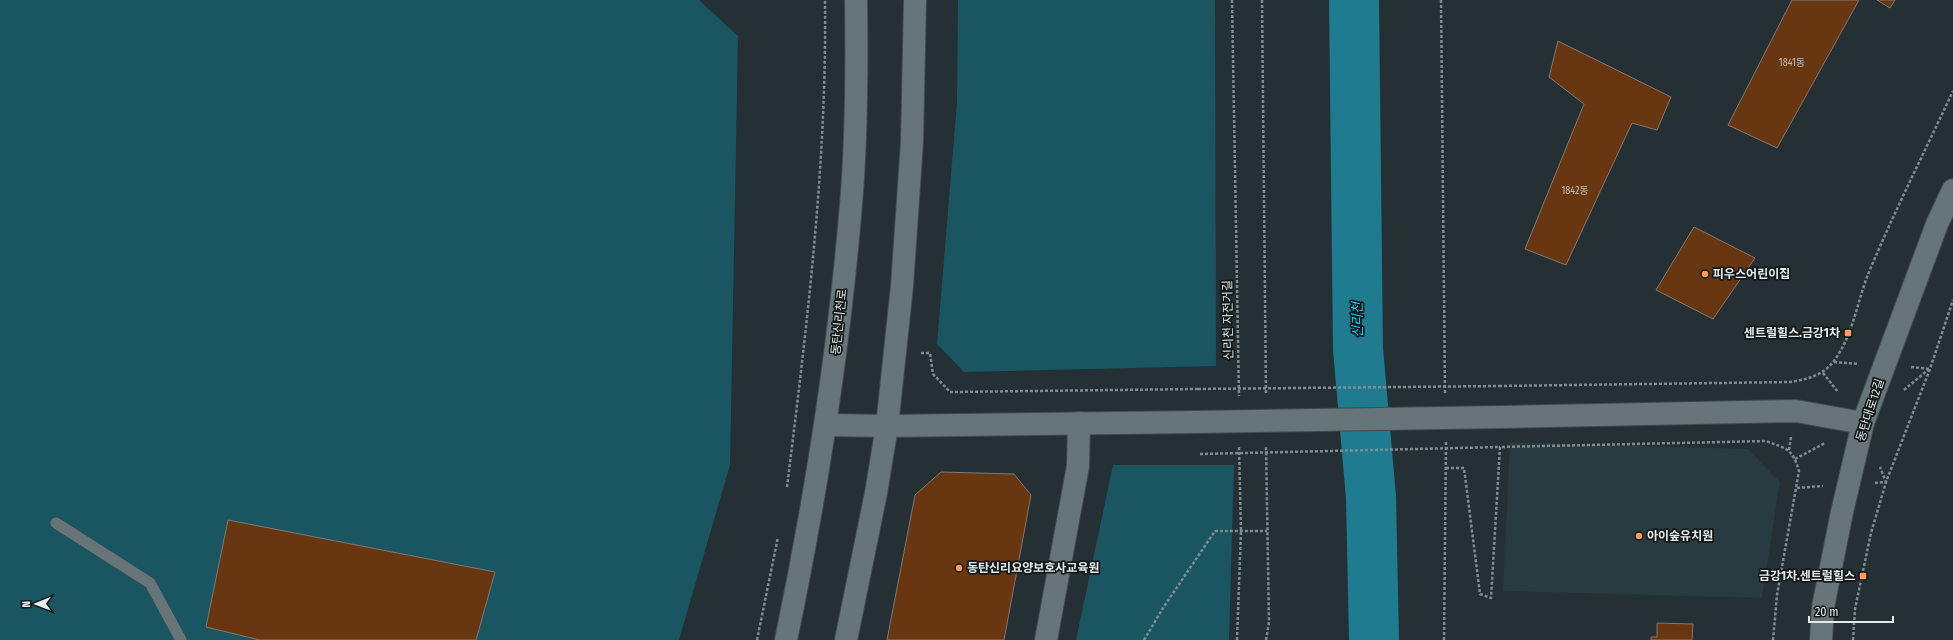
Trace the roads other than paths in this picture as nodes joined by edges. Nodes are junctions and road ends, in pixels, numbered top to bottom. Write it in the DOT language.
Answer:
graph roads {
  1 [pos="856,0"];
  2 [pos="915,0"];
  3 [pos="1953,190"];
  4 [pos="1078,423"];
  5 [pos="1862,423"];
  6 [pos="826,425"];
  7 [pos="887,426"];
  8 [pos="56,523"];
  9 [pos="181,640"];
  10 [pos="786,640"];
  11 [pos="846,640"];
  12 [pos="1046,640"];
  13 [pos="1821,640"];
  1 -- 6 [label="street, 동탄신리천로"];
  2 -- 7 [label="street"];
  3 -- 5 [label="street, 동탄대로12길"];
  4 -- 5 [label="street, bridge"];
  4 -- 7 [label="street"];
  4 -- 12 [label="street"];
  5 -- 13 [label="street, 동탄대로12길"];
  6 -- 7 [label="street"];
  6 -- 10 [label="street, 동탄신리천로"];
  7 -- 11 [label="street"];
  8 -- 9 [label="lane"];
}
